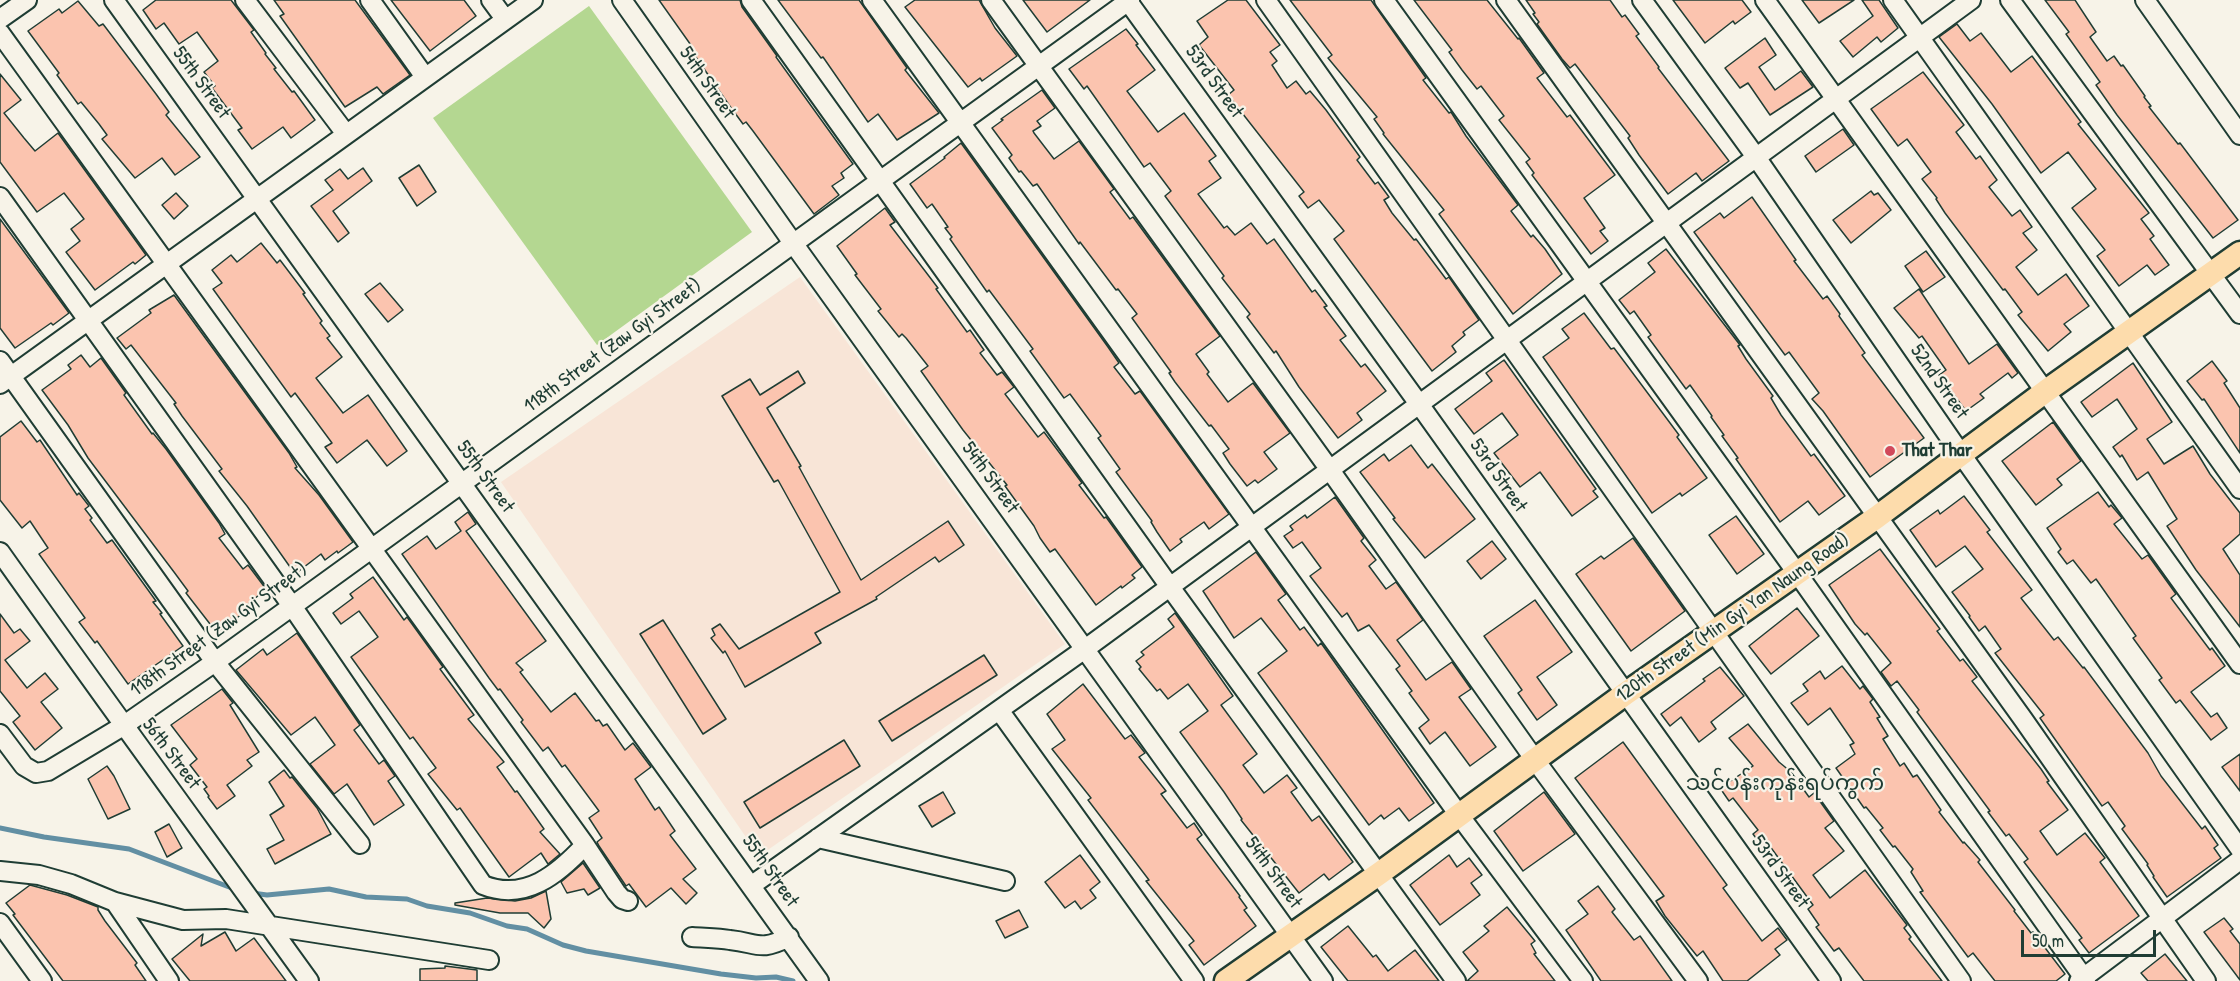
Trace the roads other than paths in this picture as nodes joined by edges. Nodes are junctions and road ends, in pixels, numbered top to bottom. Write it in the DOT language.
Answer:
graph roads {
  1 [pos="27,0"];
  2 [pos="114,0"];
  3 [pos="245,0"];
  4 [pos="370,0"];
  5 [pos="491,0"];
  6 [pos="533,0"];
  7 [pos="622,0"];
  8 [pos="751,0"];
  9 [pos="872,0"];
  10 [pos="991,0"];
  11 [pos="1128,0"];
  12 [pos="1266,0"];
  13 [pos="1384,0"];
  14 [pos="1506,0"];
  15 [pos="1642,0"];
  16 [pos="1765,0"];
  17 [pos="1893,0"];
  18 [pos="1971,0"];
  19 [pos="2010,0"];
  20 [pos="2145,0"];
  21 [pos="0,19"];
  22 [pos="506,20"];
  23 [pos="0,33"];
  24 [pos="1920,37"];
  25 [pos="1038,66"];
  26 [pos="425,77"];
  27 [pos="1836,99"];
  28 [pos="960,123"];
  29 [pos="346,134"];
  30 [pos="2240,135"];
  31 [pos="1756,157"];
  32 [pos="879,181"];
  33 [pos="0,197"];
  34 [pos="256,198"];
  35 [pos="1667,222"];
  36 [pos="793,243"];
  37 [pos="2240,254"];
  38 [pos="165,264"];
  39 [pos="2212,273"];
  40 [pos="1587,281"];
  41 [pos="2240,314"];
  42 [pos="88,320"];
  43 [pos="2128,332"];
  44 [pos="1507,340"];
  45 [pos="4,374"];
  46 [pos="2046,391"];
  47 [pos="1419,404"];
  48 [pos="1961,453"];
  49 [pos="1330,470"];
  50 [pos="462,483"];
  51 [pos="2240,489"];
  52 [pos="1877,517"];
  53 [pos="1251,527"];
  54 [pos="372,548"];
  55 [pos="0,552"];
  56 [pos="1797,573"];
  57 [pos="1170,587"];
  58 [pos="291,606"];
  59 [pos="1713,633"];
  60 [pos="1085,649"];
  61 [pos="215,662"];
  62 [pos="2240,664"];
  63 [pos="1625,694"];
  64 [pos="999,710"];
  65 [pos="123,726"];
  66 [pos="0,734"];
  67 [pos="1535,760"];
  68 [pos="1459,815"];
  69 [pos="818,838"];
  70 [pos="360,844"];
  71 [pos="585,845"];
  72 [pos="2240,849"];
  73 [pos="2240,860"];
  74 [pos="0,871"];
  75 [pos="1380,873"];
  76 [pos="1005,881"];
  77 [pos="753,885"];
  78 [pos="628,901"];
  79 [pos="115,902"];
  80 [pos="2162,918"];
  81 [pos="0,923"];
  82 [pos="269,927"];
  83 [pos="1290,935"];
  84 [pos="692,937"];
  85 [pos="789,937"];
  86 [pos="489,960"];
  87 [pos="817,978"];
  88 [pos="2082,980"];
  89 [pos="42,981"];
  90 [pos="169,981"];
  91 [pos="309,981"];
  92 [pos="1194,981"];
  93 [pos="1226,981"];
  94 [pos="1323,981"];
  95 [pos="1456,981"];
  96 [pos="1583,981"];
  97 [pos="1698,981"];
  98 [pos="1831,981"];
  99 [pos="1961,981"];
  100 [pos="2206,981"];
  1 -- 21 [label="street"];
  2 -- 34 [label="street, 55th Street"];
  3 -- 29 [label="street"];
  4 -- 26 [label="street"];
  5 -- 22 [label="street"];
  6 -- 22 [label="street"];
  7 -- 36 [label="street, 54th Street"];
  8 -- 32 [label="street"];
  9 -- 28 [label="street"];
  10 -- 25 [label="street"];
  11 -- 25 [label="street, 118th Street (Zaw Gyi Street)"];
  11 -- 47 [label="street, 53rd Street"];
  12 -- 44 [label="street"];
  13 -- 40 [label="street"];
  14 -- 35 [label="street"];
  15 -- 31 [label="street, 52nd Street"];
  16 -- 27 [label="street"];
  17 -- 24 [label="street"];
  18 -- 24 [label="street"];
  19 -- 39 [label="street"];
  20 -- 30 [label="street"];
  22 -- 26 [label="street"];
  23 -- 38 [label="street"];
  24 -- 27 [label="street"];
  24 -- 43 [label="street"];
  25 -- 28 [label="street, 118th Street (Zaw Gyi Street)"];
  25 -- 49 [label="street"];
  26 -- 29 [label="street"];
  27 -- 31 [label="street"];
  27 -- 46 [label="street"];
  28 -- 32 [label="street, 118th Street (Zaw Gyi Street)"];
  28 -- 53 [label="street"];
  29 -- 34 [label="street"];
  31 -- 35 [label="street"];
  31 -- 48 [label="street, 52nd Street"];
  32 -- 36 [label="street, 118th Street (Zaw Gyi Street)"];
  32 -- 57 [label="street"];
  33 -- 42 [label="street"];
  34 -- 38 [label="street"];
  34 -- 50 [label="street, 55th Street"];
  35 -- 40 [label="street"];
  35 -- 52 [label="street"];
  36 -- 50 [label="street, 118th Street (Zaw Gyi Street)"];
  36 -- 60 [label="street, 54th Street"];
  37 -- 39 [label="main road, 120th Street (Min Gyi Yan Naung Road)"];
  38 -- 42 [label="street"];
  38 -- 54 [label="street"];
  39 -- 41 [label="street"];
  39 -- 43 [label="main road, 120th Street (Min Gyi Yan Naung Road)"];
  40 -- 44 [label="street"];
  40 -- 56 [label="street"];
  42 -- 45 [label="street"];
  42 -- 58 [label="street"];
  43 -- 46 [label="main road, 120th Street (Min Gyi Yan Naung Road)"];
  43 -- 51 [label="street"];
  44 -- 47 [label="street"];
  44 -- 59 [label="street"];
  45 -- 61 [label="street"];
  46 -- 48 [label="main road, 120th Street (Min Gyi Yan Naung Road)"];
  46 -- 62 [label="street"];
  47 -- 49 [label="street"];
  47 -- 63 [label="street, 53rd Street"];
  48 -- 52 [label="main road, 120th Street (Min Gyi Yan Naung Road)"];
  48 -- 72 [label="street, 52nd Street"];
  49 -- 53 [label="street"];
  49 -- 67 [label="street"];
  50 -- 54 [label="street, 118th Street (Zaw Gyi Street)"];
  50 -- 77 [label="street, 55th Street"];
  52 -- 56 [label="main road, 120th Street (Min Gyi Yan Naung Road)"];
  52 -- 80 [label="street"];
  53 -- 57 [label="street"];
  53 -- 68 [label="street"];
  54 -- 58 [label="street, 118th Street (Zaw Gyi Street)"];
  54 -- 71 [label="street"];
  55 -- 65 [label="street, 56th Street"];
  56 -- 59 [label="main road, 120th Street (Min Gyi Yan Naung Road)"];
  56 -- 88 [label="street"];
  57 -- 60 [label="street"];
  57 -- 75 [label="street"];
  58 -- 61 [label="street, 118th Street (Zaw Gyi Street)"];
  58 -- 71 [label="street"];
  59 -- 63 [label="main road, 120th Street (Min Gyi Yan Naung Road)"];
  59 -- 99 [label="street"];
  60 -- 64 [label="street"];
  60 -- 83 [label="street, 54th Street"];
  61 -- 65 [label="street, 118th Street (Zaw Gyi Street)"];
  61 -- 70 [label="street"];
  63 -- 67 [label="main road, 120th Street (Min Gyi Yan Naung Road)"];
  63 -- 98 [label="street, 53rd Street"];
  64 -- 69 [label="street"];
  64 -- 92 [label="street"];
  65 -- 66 [label="street, 118th Street (Zaw Gyi Street)"];
  65 -- 82 [label="street, 56th Street"];
  67 -- 68 [label="main road, 120th Street (Min Gyi Yan Naung Road)"];
  67 -- 97 [label="street"];
  68 -- 75 [label="main road, 120th Street (Min Gyi Yan Naung Road)"];
  68 -- 96 [label="street"];
  69 -- 76 [label="street"];
  69 -- 77 [label="street"];
  71 -- 78 [label="street"];
  73 -- 80 [label="street"];
  74 -- 79 [label="street"];
  75 -- 83 [label="main road, 120th Street (Min Gyi Yan Naung Road)"];
  75 -- 95 [label="street"];
  77 -- 85 [label="street, 55th Street"];
  79 -- 82 [label="street"];
  79 -- 90 [label="street"];
  80 -- 88 [label="street"];
  80 -- 100 [label="street"];
  81 -- 89 [label="street"];
  82 -- 86 [label="street"];
  82 -- 91 [label="street, 56th Street"];
  83 -- 93 [label="main road, 120th Street (Min Gyi Yan Naung Road)"];
  83 -- 94 [label="street, 54th Street"];
  84 -- 85 [label="street"];
  85 -- 87 [label="street, 55th Street"];
}
